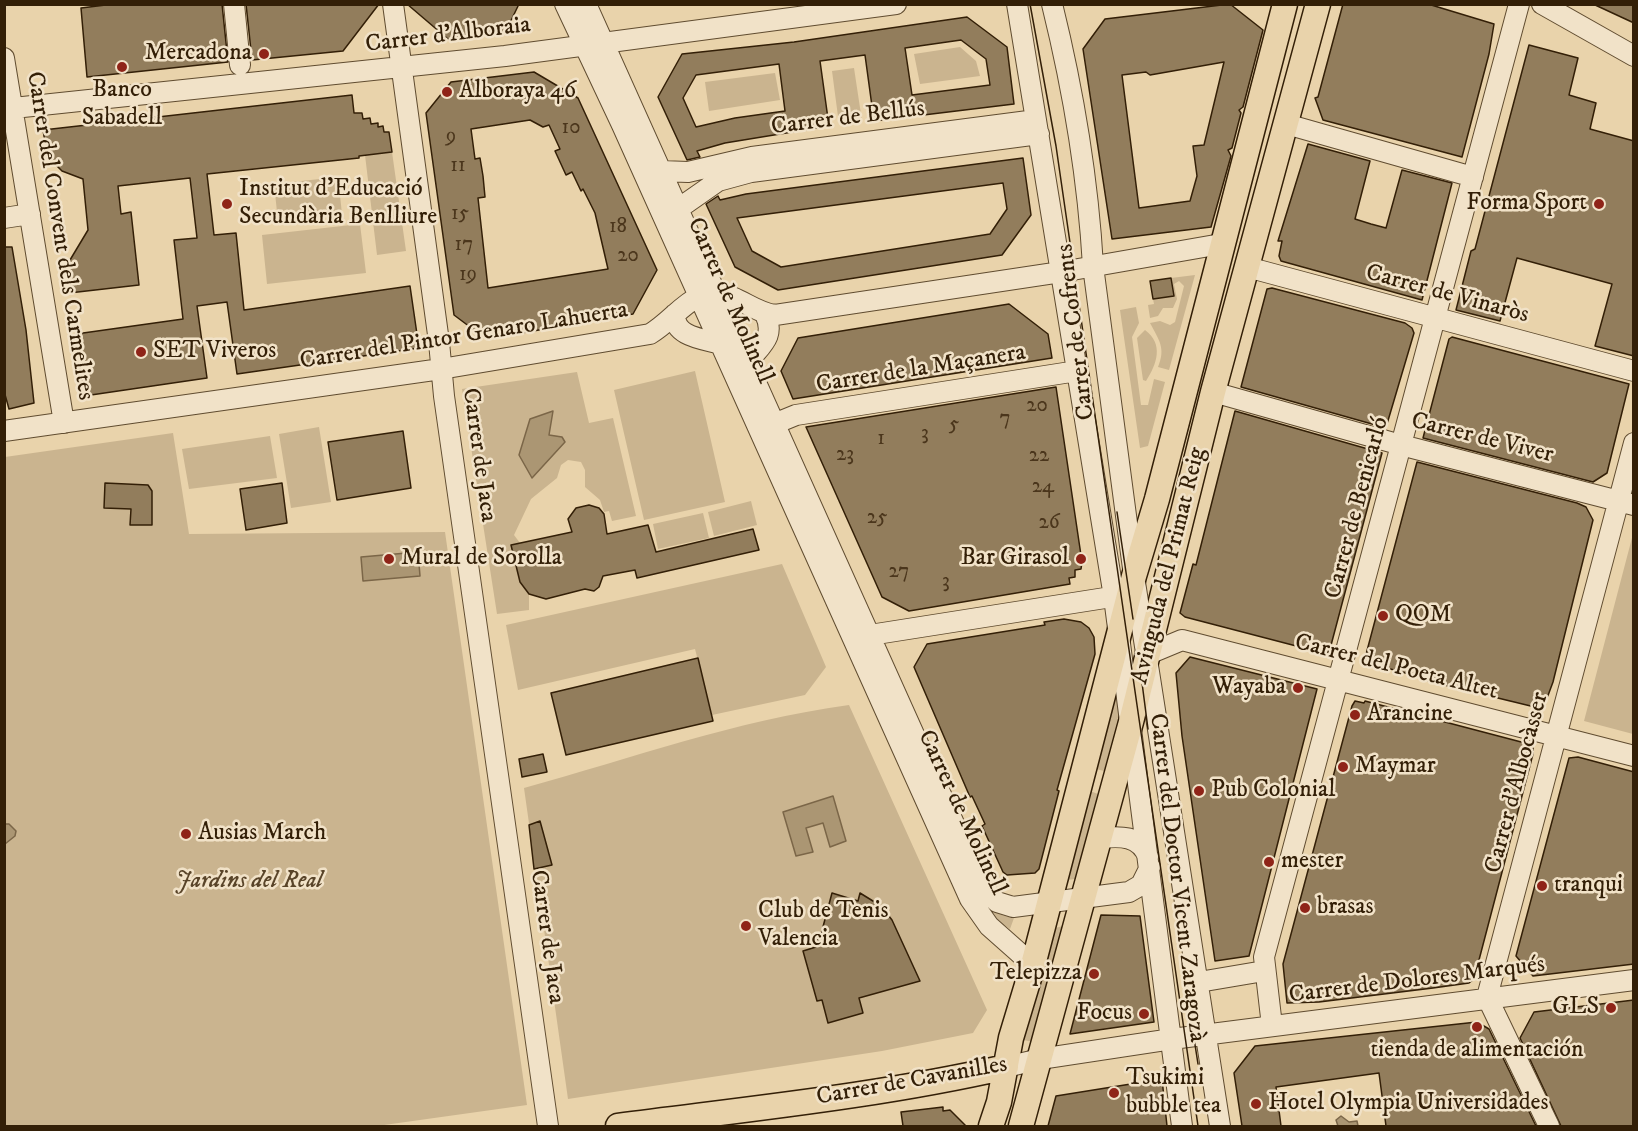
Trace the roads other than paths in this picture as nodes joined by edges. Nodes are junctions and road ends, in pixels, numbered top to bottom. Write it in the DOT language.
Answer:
graph roads {
  1 [pos="234,4"];
  2 [pos="393,4"];
  3 [pos="565,4"];
  4 [pos="586,4"];
  5 [pos="896,4"];
  6 [pos="1017,4"];
  7 [pos="1052,4"];
  8 [pos="1318,4"];
  9 [pos="1519,4"];
  10 [pos="1542,4"];
  11 [pos="1283,6"];
  12 [pos="828,9"];
  13 [pos="594,44"];
  14 [pos="1634,56"];
  15 [pos="4,58"];
  16 [pos="240,65"];
  17 [pos="400,68"];
  18 [pos="8,108"];
  19 [pos="1286,123"];
  20 [pos="1037,127"];
  21 [pos="661,171"];
  22 [pos="724,171"];
  23 [pos="1473,177"];
  24 [pos="4,207"];
  25 [pos="29,209"];
  26 [pos="678,209"];
  27 [pos="4,218"];
  28 [pos="1221,244"];
  29 [pos="1093,266"];
  30 [pos="1247,267"];
  31 [pos="1061,272"];
  32 [pos="707,294"];
  33 [pos="675,314"];
  34 [pos="765,314"];
  35 [pos="1435,318"];
  36 [pos="721,344"];
  37 [pos="747,363"];
  38 [pos="441,369"];
  39 [pos="1077,371"];
  40 [pos="1634,371"];
  41 [pos="1213,393"];
  42 [pos="64,423"];
  43 [pos="774,424"];
  44 [pos="4,431"];
  45 [pos="1634,443"];
  46 [pos="1401,445"];
  47 [pos="1625,503"];
  48 [pos="1126,589"];
  49 [pos="852,616"];
  50 [pos="870,635"];
  51 [pos="1119,635"];
  52 [pos="1146,655"];
  53 [pos="873,662"];
  54 [pos="1340,679"];
  55 [pos="1131,722"];
  56 [pos="1557,736"];
  57 [pos="1634,756"];
  58 [pos="1100,838"];
  59 [pos="1149,863"];
  60 [pos="1082,899"];
  61 [pos="1050,904"];
  62 [pos="1033,965"];
  63 [pos="1264,971"];
  64 [pos="1634,980"];
  65 [pos="1199,982"];
  66 [pos="1487,997"];
  67 [pos="1272,1026"];
  68 [pos="1206,1035"];
  69 [pos="1172,1039"];
  70 [pos="1040,1059"];
  71 [pos="1006,1067"];
  72 [pos="548,1126"];
  73 [pos="618,1126"];
  74 [pos="991,1126"];
  75 [pos="1022,1126"];
  76 [pos="1182,1126"];
  77 [pos="1220,1126"];
  78 [pos="1549,1126"];
  1 -- 16 [label="street"];
  2 -- 17 [label="street, Carrer de Jaca"];
  3 -- 13 [label="street, Carrer de Molinell"];
  4 -- 13 [label="street, Carrer de Molinell"];
  5 -- 12 [label="street, Carrer d'Alboraia"];
  6 -- 20 [label="street, Carrer de Cofrents"];
  7 -- 29 [label="street, Carrer de Cofrents"];
  8 -- 19 [label="main road, Avinguda del Primat Reig"];
  9 -- 23 [label="street, Carrer de Benicarló"];
  10 -- 14 [label="street"];
  11 -- 28 [label="main road, Avinguda del Primat Reig"];
  12 -- 13 [label="street, Carrer d'Alboraia"];
  13 -- 17 [label="street, Carrer d'Alboraia"];
  13 -- 21 [label="street, Carrer de Molinell"];
  13 -- 32 [label="street, Carrer de Molinell"];
  15 -- 18 [label="street, Carrer del Convent dels Carmelites"];
  17 -- 18 [label="street, Carrer d'Alboraia"];
  17 -- 38 [label="street, Carrer de Jaca"];
  18 -- 25 [label="street, Carrer del Convent dels Carmelites"];
  19 -- 23 [label="street"];
  19 -- 30 [label="main road, Avinguda del Primat Reig"];
  20 -- 22 [label="street, Carrer de Bellús"];
  20 -- 31 [label="street, Carrer de Cofrents"];
  21 -- 22 [label="street, Carrer de Bellús"];
  21 -- 26 [label="street, Carrer de Molinell"];
  22 -- 26 [label="street, Carrer de Bellús"];
  23 -- 35 [label="street, Carrer de Benicarló"];
  24 -- 25 [label="street"];
  25 -- 27 [label="street"];
  25 -- 42 [label="street, Carrer del Convent dels Carmelites"];
  26 -- 32 [label="street, Carrer de Molinell"];
  28 -- 29 [label="street"];
  28 -- 48 [label="main road, Avinguda del Primat Reig"];
  29 -- 31 [label="street"];
  29 -- 48 [label="street, Carrer de Cofrents"];
  30 -- 35 [label="street, Carrer de Vinaròs"];
  30 -- 41 [label="main road, Avinguda del Primat Reig"];
  31 -- 34 [label="street"];
  31 -- 39 [label="street, Carrer de Cofrents"];
  32 -- 33 [label="street, Carrer del Pintor Genaro Lahuerta"];
  32 -- 34 [label="street"];
  32 -- 36 [label="street, Carrer de Molinell"];
  32 -- 37 [label="street, Carrer de Molinell"];
  33 -- 36 [label="street"];
  33 -- 38 [label="street, Carrer del Pintor Genaro Lahuerta"];
  34 -- 37 [label="street, Carrer de Molinell"];
  35 -- 40 [label="street, Carrer de Vinaròs"];
  35 -- 46 [label="street, Carrer de Benicarló"];
  36 -- 49 [label="street, Carrer de Molinell"];
  37 -- 43 [label="street, Carrer de Molinell"];
  38 -- 42 [label="street, Carrer del Pintor Genaro Lahuerta"];
  38 -- 72 [label="street, Carrer de Jaca"];
  39 -- 43 [label="street, Carrer de la Maçanera"];
  39 -- 48 [label="street, Carrer de Cofrents"];
  41 -- 46 [label="street, Carrer de Viver"];
  41 -- 52 [label="main road, Avinguda del Primat Reig"];
  42 -- 44 [label="street, Carrer del Pintor Genaro Lahuerta"];
  43 -- 49 [label="street, Carrer de Molinell"];
  45 -- 47 [label="street, Carrer d'Albocàsser"];
  46 -- 47 [label="street, Carrer de Viver"];
  46 -- 54 [label="street, Carrer de Benicarló"];
  47 -- 56 [label="street, Carrer d'Albocàsser"];
  48 -- 50 [label="street"];
  48 -- 51 [label="main road, Avinguda del Primat Reig"];
  48 -- 52 [label="street, Carrer de Cofrents"];
  49 -- 50 [label="street, Carrer de Molinell"];
  49 -- 53 [label="street, Carrer de Molinell"];
  50 -- 53 [label="street, Carrer de Molinell"];
  51 -- 55 [label="street, Carrer del Doctor Vicent Zaragozà"];
  51 -- 61 [label="main road, Avinguda del Primat Reig"];
  52 -- 54 [label="street, Carrer del Poeta Altet"];
  52 -- 55 [label="main road, Avinguda del Primat Reig"];
  52 -- 65 [label="street, Carrer del Doctor Vicent Zaragozà"];
  53 -- 61 [label="street, Carrer de Molinell"];
  53 -- 62 [label="street, Carrer de Molinell"];
  54 -- 56 [label="street, Carrer del Poeta Altet"];
  54 -- 63 [label="street, Carrer de Benicarló"];
  55 -- 58 [label="main road, Avinguda del Primat Reig"];
  55 -- 59 [label="street, Carrer del Doctor Vicent Zaragozà"];
  56 -- 57 [label="street, Carrer del Poeta Altet"];
  56 -- 66 [label="street, Carrer d'Albocàsser"];
  58 -- 59 [label="street"];
  58 -- 60 [label="main road, Avinguda del Primat Reig"];
  59 -- 60 [label="street, Carrer de Molinell"];
  59 -- 69 [label="street, Carrer del Doctor Vicent Zaragozà"];
  60 -- 61 [label="street, Carrer de Molinell"];
  60 -- 70 [label="main road, Avinguda del Primat Reig"];
  61 -- 62 [label="main road, Avinguda del Primat Reig"];
  62 -- 71 [label="main road, Avinguda del Primat Reig"];
  63 -- 65 [label="street, Carrer de Dolores Marqués"];
  63 -- 67 [label="street, Carrer de Benicarló"];
  64 -- 66 [label="street, Carrer de Dolores Marqués"];
  65 -- 68 [label="street, Carrer del Doctor Vicent Zaragozà"];
  66 -- 67 [label="street, Carrer de Dolores Marqués"];
  66 -- 78 [label="street"];
  67 -- 68 [label="street, Carrer de Dolores Marqués"];
  68 -- 69 [label="street, Carrer de Cavanilles"];
  68 -- 77 [label="street, Carrer del Doctor Vicent Zaragozà"];
  69 -- 70 [label="street, Carrer de Cavanilles"];
  69 -- 76 [label="street, Carrer del Doctor Vicent Zaragozà"];
  70 -- 71 [label="street, Carrer de Cavanilles"];
  70 -- 75 [label="main road, Avinguda del Primat Reig"];
  71 -- 73 [label="main road, Carrer de Cavanilles"];
  71 -- 74 [label="main road, Avinguda del Primat Reig"];
}
